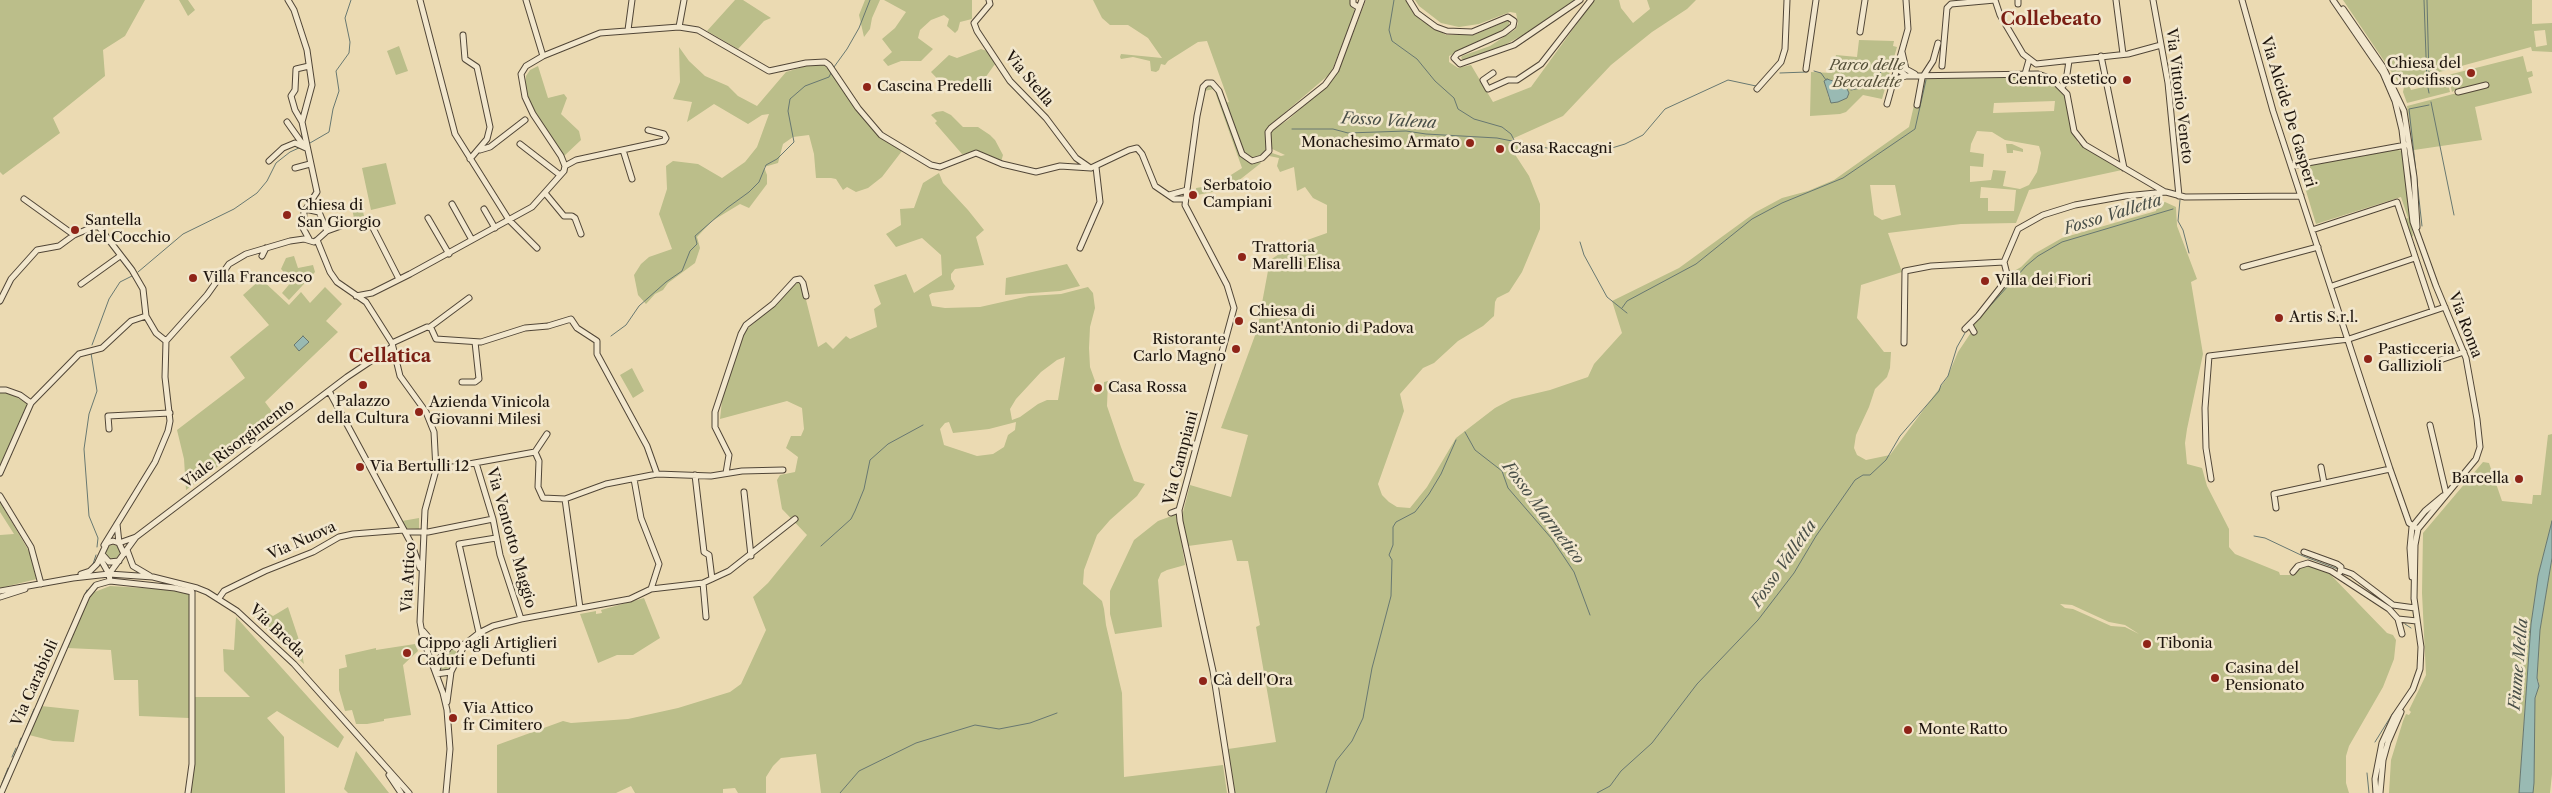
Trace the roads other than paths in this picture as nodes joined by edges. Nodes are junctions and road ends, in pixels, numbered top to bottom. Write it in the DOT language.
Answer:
graph roads {
  1 [pos="288,0"];
  2 [pos="420,0"];
  3 [pos="526,0"];
  4 [pos="632,0"];
  5 [pos="684,0"];
  6 [pos="989,0"];
  7 [pos="1353,0"];
  8 [pos="1362,0"];
  9 [pos="1409,0"];
  10 [pos="1580,0"];
  11 [pos="1591,0"];
  12 [pos="1787,0"];
  13 [pos="1816,0"];
  14 [pos="1865,0"];
  15 [pos="1906,0"];
  16 [pos="1995,0"];
  17 [pos="2116,0"];
  18 [pos="2153,0"];
  19 [pos="2242,0"];
  20 [pos="2333,0"];
  21 [pos="2337,0"];
  22 [pos="1358,7"];
  23 [pos="680,27"];
  24 [pos="628,30"];
  25 [pos="1860,32"];
  26 [pos="463,35"];
  27 [pos="1938,44"];
  28 [pos="2161,45"];
  29 [pos="1902,52"];
  30 [pos="2123,54"];
  31 [pos="543,56"];
  32 [pos="2102,56"];
  33 [pos="2029,60"];
  34 [pos="2069,61"];
  35 [pos="309,66"];
  36 [pos="1942,66"];
  37 [pos="1806,69"];
  38 [pos="1906,69"];
  39 [pos="1897,70"];
  40 [pos="1493,73"];
  41 [pos="2025,74"];
  42 [pos="1906,76"];
  43 [pos="1921,76"];
  44 [pos="1891,85"];
  45 [pos="2486,85"];
  46 [pos="2062,87"];
  47 [pos="1757,89"];
  48 [pos="2458,92"];
  49 [pos="1887,104"];
  50 [pos="1917,105"];
  51 [pos="525,120"];
  52 [pos="287,122"];
  53 [pos="302,122"];
  54 [pos="648,130"];
  55 [pos="520,144"];
  56 [pos="2407,145"];
  57 [pos="306,147"];
  58 [pos="480,150"];
  59 [pos="623,150"];
  60 [pos="470,158"];
  61 [pos="269,161"];
  62 [pos="310,164"];
  63 [pos="565,166"];
  64 [pos="2291,166"];
  65 [pos="1093,167"];
  66 [pos="295,168"];
  67 [pos="2124,168"];
  68 [pos="560,175"];
  69 [pos="632,179"];
  70 [pos="1189,191"];
  71 [pos="2166,192"];
  72 [pos="545,193"];
  73 [pos="1169,195"];
  74 [pos="2179,196"];
  75 [pos="2301,196"];
  76 [pos="24,199"];
  77 [pos="1185,199"];
  78 [pos="452,204"];
  79 [pos="305,209"];
  80 [pos="484,209"];
  81 [pos="428,218"];
  82 [pos="509,220"];
  83 [pos="2019,220"];
  84 [pos="352,222"];
  85 [pos="2020,227"];
  86 [pos="373,228"];
  87 [pos="495,228"];
  88 [pos="2312,230"];
  89 [pos="326,233"];
  90 [pos="581,234"];
  91 [pos="74,235"];
  92 [pos="472,240"];
  93 [pos="313,241"];
  94 [pos="2318,247"];
  95 [pos="266,248"];
  96 [pos="537,248"];
  97 [pos="1080,248"];
  98 [pos="449,254"];
  99 [pos="120,256"];
  100 [pos="262,256"];
  101 [pos="2415,258"];
  102 [pos="2004,262"];
  103 [pos="2243,267"];
  104 [pos="399,279"];
  105 [pos="81,284"];
  106 [pos="2332,286"];
  107 [pos="372,293"];
  108 [pos="356,296"];
  109 [pos="806,296"];
  110 [pos="469,297"];
  111 [pos="0,300"];
  112 [pos="366,302"];
  113 [pos="2444,307"];
  114 [pos="2433,312"];
  115 [pos="146,316"];
  116 [pos="430,327"];
  117 [pos="1974,332"];
  118 [pos="2349,339"];
  119 [pos="166,341"];
  120 [pos="475,342"];
  121 [pos="1904,343"];
  122 [pos="393,344"];
  123 [pos="2464,352"];
  124 [pos="2440,360"];
  125 [pos="462,382"];
  126 [pos="0,390"];
  127 [pos="328,391"];
  128 [pos="30,403"];
  129 [pos="170,413"];
  130 [pos="2430,425"];
  131 [pos="109,429"];
  132 [pos="547,434"];
  133 [pos="535,452"];
  134 [pos="476,463"];
  135 [pos="2321,467"];
  136 [pos="2390,469"];
  137 [pos="436,470"];
  138 [pos="783,470"];
  139 [pos="0,473"];
  140 [pos="726,473"];
  141 [pos="657,474"];
  142 [pos="695,475"];
  143 [pos="634,479"];
  144 [pos="2210,479"];
  145 [pos="2324,483"];
  146 [pos="2457,484"];
  147 [pos="744,492"];
  148 [pos="2446,493"];
  149 [pos="0,496"];
  150 [pos="565,499"];
  151 [pos="2276,508"];
  152 [pos="1179,510"];
  153 [pos="1171,513"];
  154 [pos="493,519"];
  155 [pos="795,519"];
  156 [pos="117,523"];
  157 [pos="2412,527"];
  158 [pos="2418,529"];
  159 [pos="404,531"];
  160 [pos="424,531"];
  161 [pos="136,537"];
  162 [pos="496,538"];
  163 [pos="119,543"];
  164 [pos="104,545"];
  165 [pos="414,548"];
  166 [pos="423,548"];
  167 [pos="127,550"];
  168 [pos="102,551"];
  169 [pos="2304,552"];
  170 [pos="751,556"];
  171 [pos="100,558"];
  172 [pos="121,559"];
  173 [pos="421,571"];
  174 [pos="2294,572"];
  175 [pos="2340,573"];
  176 [pos="109,574"];
  177 [pos="153,577"];
  178 [pos="73,578"];
  179 [pos="712,579"];
  180 [pos="110,582"];
  181 [pos="703,583"];
  182 [pos="42,584"];
  183 [pos="30,587"];
  184 [pos="651,589"];
  185 [pos="0,591"];
  186 [pos="0,597"];
  187 [pos="219,598"];
  188 [pos="2414,599"];
  189 [pos="580,608"];
  190 [pos="2415,608"];
  191 [pos="706,617"];
  192 [pos="521,619"];
  193 [pos="2401,619"];
  194 [pos="2417,621"];
  195 [pos="420,628"];
  196 [pos="480,633"];
  197 [pos="2402,634"];
  198 [pos="465,644"];
  199 [pos="449,648"];
  200 [pos="450,672"];
  201 [pos="436,674"];
  202 [pos="2406,702"];
  203 [pos="447,710"];
  204 [pos="388,772"];
  205 [pos="445,791"];
  206 [pos="1,793"];
  207 [pos="188,793"];
  208 [pos="401,793"];
  209 [pos="409,793"];
  210 [pos="1232,793"];
  211 [pos="2376,793"];
  212 [pos="2380,793"];
  1 -- 35 [label="street"];
  2 -- 60 [label="street"];
  3 -- 31 [label="street"];
  4 -- 24 [label="street"];
  5 -- 23 [label="street"];
  6 -- 65 [label="street, Via Stella"];
  7 -- 22 [label="street"];
  8 -- 22 [label="street"];
  9 -- 10 [label="street"];
  11 -- 40 [label="street"];
  12 -- 47 [label="street"];
  13 -- 37 [label="street"];
  14 -- 25 [label="street"];
  15 -- 29 [label="street"];
  16 -- 33 [label="street"];
  16 -- 36 [label="street"];
  17 -- 30 [label="street"];
  18 -- 28 [label="street, Via Vittorio Veneto"];
  19 -- 64 [label="street, Via Alcide De Gasperi"];
  20 -- 56 [label="street, Via Roma"];
  21 -- 56 [label="street, Via Roma"];
  22 -- 70 [label="street"];
  23 -- 24 [label="street"];
  23 -- 65 [label="street"];
  24 -- 31 [label="street"];
  26 -- 58 [label="street"];
  27 -- 43 [label="street"];
  28 -- 30 [label="street"];
  28 -- 74 [label="street, Via Vittorio Veneto"];
  29 -- 38 [label="street"];
  29 -- 39 [label="street"];
  30 -- 32 [label="street"];
  31 -- 63 [label="street"];
  32 -- 34 [label="street"];
  32 -- 67 [label="street"];
  33 -- 34 [label="street"];
  33 -- 41 [label="street"];
  34 -- 46 [label="street"];
  35 -- 53 [label="street"];
  35 -- 53 [label="street"];
  38 -- 39 [label="street"];
  38 -- 43 [label="street"];
  39 -- 42 [label="street"];
  39 -- 44 [label="street"];
  41 -- 43 [label="street"];
  41 -- 46 [label="street"];
  42 -- 43 [label="street"];
  42 -- 44 [label="street"];
  43 -- 50 [label="street"];
  44 -- 49 [label="street"];
  45 -- 48 [label="street"];
  46 -- 67 [label="street"];
  51 -- 58 [label="street"];
  52 -- 57 [label="street"];
  53 -- 57 [label="street"];
  54 -- 59 [label="street"];
  55 -- 68 [label="street"];
  56 -- 64 [label="street"];
  56 -- 113 [label="street, Via Roma"];
  57 -- 61 [label="street"];
  57 -- 62 [label="street"];
  58 -- 60 [label="street"];
  59 -- 63 [label="street"];
  59 -- 69 [label="street"];
  60 -- 82 [label="street"];
  62 -- 66 [label="street"];
  62 -- 79 [label="street"];
  63 -- 68 [label="street"];
  64 -- 75 [label="street, Via Alcide De Gasperi"];
  65 -- 73 [label="street"];
  65 -- 97 [label="street"];
  67 -- 71 [label="street"];
  68 -- 72 [label="street"];
  70 -- 73 [label="street"];
  70 -- 77 [label="street"];
  71 -- 74 [label="street"];
  71 -- 85 [label="street"];
  72 -- 82 [label="street"];
  72 -- 90 [label="street"];
  73 -- 77 [label="street"];
  74 -- 75 [label="street"];
  75 -- 88 [label="street, Via Alcide De Gasperi"];
  76 -- 91 [label="street"];
  77 -- 152 [label="street, Via Campiani"];
  78 -- 92 [label="street"];
  79 -- 89 [label="street"];
  79 -- 93 [label="street"];
  80 -- 87 [label="street"];
  81 -- 98 [label="street"];
  82 -- 87 [label="street"];
  82 -- 96 [label="street"];
  83 -- 85 [label="street"];
  84 -- 89 [label="street"];
  85 -- 102 [label="street"];
  86 -- 104 [label="street"];
  87 -- 92 [label="street"];
  88 -- 94 [label="street, Via Alcide De Gasperi"];
  88 -- 101 [label="street"];
  89 -- 93 [label="street"];
  91 -- 99 [label="street"];
  91 -- 111 [label="street"];
  92 -- 98 [label="street"];
  93 -- 95 [label="street"];
  93 -- 108 [label="street"];
  94 -- 103 [label="street"];
  94 -- 106 [label="street, Via Alcide De Gasperi"];
  95 -- 100 [label="street"];
  95 -- 119 [label="street"];
  98 -- 104 [label="street"];
  99 -- 105 [label="street"];
  99 -- 115 [label="street"];
  101 -- 106 [label="street"];
  101 -- 114 [label="street"];
  102 -- 117 [label="street"];
  102 -- 121 [label="street"];
  104 -- 107 [label="street"];
  106 -- 118 [label="street, Via Alcide De Gasperi"];
  107 -- 108 [label="street"];
  107 -- 112 [label="street"];
  108 -- 112 [label="street"];
  109 -- 140 [label="street"];
  110 -- 116 [label="street, Viale Risorgimento"];
  112 -- 122 [label="street"];
  113 -- 114 [label="street"];
  113 -- 123 [label="street, Via Roma"];
  114 -- 118 [label="street"];
  115 -- 119 [label="street"];
  115 -- 128 [label="street"];
  116 -- 120 [label="street"];
  116 -- 122 [label="street, Viale Risorgimento"];
  118 -- 136 [label="street, Via Alcide De Gasperi"];
  118 -- 144 [label="street"];
  119 -- 129 [label="street"];
  120 -- 125 [label="street"];
  120 -- 141 [label="street"];
  122 -- 127 [label="street, Viale Risorgimento"];
  122 -- 137 [label="street, Via Attico"];
  123 -- 124 [label="street"];
  123 -- 146 [label="street, Via Roma"];
  126 -- 128 [label="street"];
  127 -- 159 [label="street"];
  127 -- 161 [label="street, Viale Risorgimento"];
  128 -- 139 [label="street"];
  129 -- 131 [label="street"];
  129 -- 156 [label="street"];
  130 -- 148 [label="street"];
  132 -- 133 [label="street"];
  133 -- 134 [label="street"];
  133 -- 150 [label="street"];
  134 -- 137 [label="street"];
  134 -- 154 [label="street, Via Ventotto Maggio"];
  135 -- 145 [label="street"];
  136 -- 145 [label="street"];
  136 -- 157 [label="street, Via Alcide De Gasperi"];
  137 -- 160 [label="street, Via Attico"];
  138 -- 140 [label="street"];
  140 -- 142 [label="street"];
  141 -- 142 [label="street"];
  141 -- 143 [label="street"];
  142 -- 179 [label="street"];
  143 -- 150 [label="street"];
  143 -- 184 [label="street"];
  145 -- 151 [label="street"];
  146 -- 148 [label="street, Via Roma"];
  146 -- 158 [label="street, Via Roma"];
  147 -- 170 [label="street"];
  148 -- 157 [label="street, Via Roma"];
  149 -- 182 [label="street"];
  150 -- 189 [label="street"];
  152 -- 153 [label="street"];
  152 -- 210 [label="street, Via Campiani"];
  154 -- 160 [label="street, Via Nuova"];
  154 -- 162 [label="street, Via Ventotto Maggio"];
  155 -- 170 [label="street"];
  156 -- 163 [label="street"];
  156 -- 164 [label="street"];
  157 -- 158 [label="street"];
  157 -- 188 [label="street"];
  158 -- 188 [label="street"];
  159 -- 160 [label="street, Via Nuova"];
  159 -- 165 [label="street"];
  159 -- 187 [label="street, Via Nuova"];
  160 -- 166 [label="street, Via Attico"];
  161 -- 163 [label="street, Viale Risorgimento"];
  161 -- 167 [label="street, Viale Risorgimento"];
  162 -- 192 [label="street, Via Ventotto Maggio"];
  162 -- 196 [label="street"];
  163 -- 164 [label="street, Viale Risorgimento"];
  163 -- 172 [label="street"];
  164 -- 168 [label="street"];
  165 -- 166 [label="street"];
  165 -- 173 [label="street"];
  166 -- 173 [label="street, Via Attico"];
  167 -- 172 [label="street, Viale Risorgimento"];
  167 -- 177 [label="street"];
  168 -- 171 [label="street"];
  168 -- 172 [label="street"];
  169 -- 175 [label="street"];
  170 -- 179 [label="street"];
  171 -- 176 [label="street"];
  171 -- 178 [label="street"];
  172 -- 176 [label="street, Viale Risorgimento"];
  173 -- 195 [label="street, Via Attico"];
  174 -- 175 [label="street"];
  175 -- 190 [label="street"];
  175 -- 193 [label="street"];
  176 -- 177 [label="street, Via Breda"];
  176 -- 178 [label="street, Via Breda"];
  176 -- 180 [label="street"];
  177 -- 187 [label="street, Via Breda"];
  178 -- 182 [label="street, Via Breda"];
  179 -- 181 [label="street"];
  180 -- 206 [label="street, Via Carabioli"];
  180 -- 207 [label="street"];
  181 -- 184 [label="street"];
  181 -- 191 [label="street"];
  182 -- 183 [label="street, Via Breda"];
  183 -- 185 [label="street"];
  183 -- 186 [label="street"];
  184 -- 189 [label="street"];
  187 -- 204 [label="street, Via Breda"];
  188 -- 190 [label="street"];
  189 -- 192 [label="street"];
  190 -- 194 [label="street"];
  192 -- 196 [label="street"];
  193 -- 194 [label="street"];
  193 -- 197 [label="street"];
  194 -- 202 [label="street"];
  195 -- 199 [label="street"];
  195 -- 201 [label="street, Via Attico"];
  196 -- 198 [label="street"];
  198 -- 199 [label="street"];
  198 -- 200 [label="street"];
  199 -- 201 [label="street"];
  200 -- 201 [label="street"];
  200 -- 203 [label="street"];
  201 -- 203 [label="street, Via Attico"];
  202 -- 211 [label="street"];
  202 -- 212 [label="street"];
  203 -- 205 [label="street, Via Attico"];
  204 -- 208 [label="street, Via Breda"];
  204 -- 209 [label="street, Via Breda"];
}
